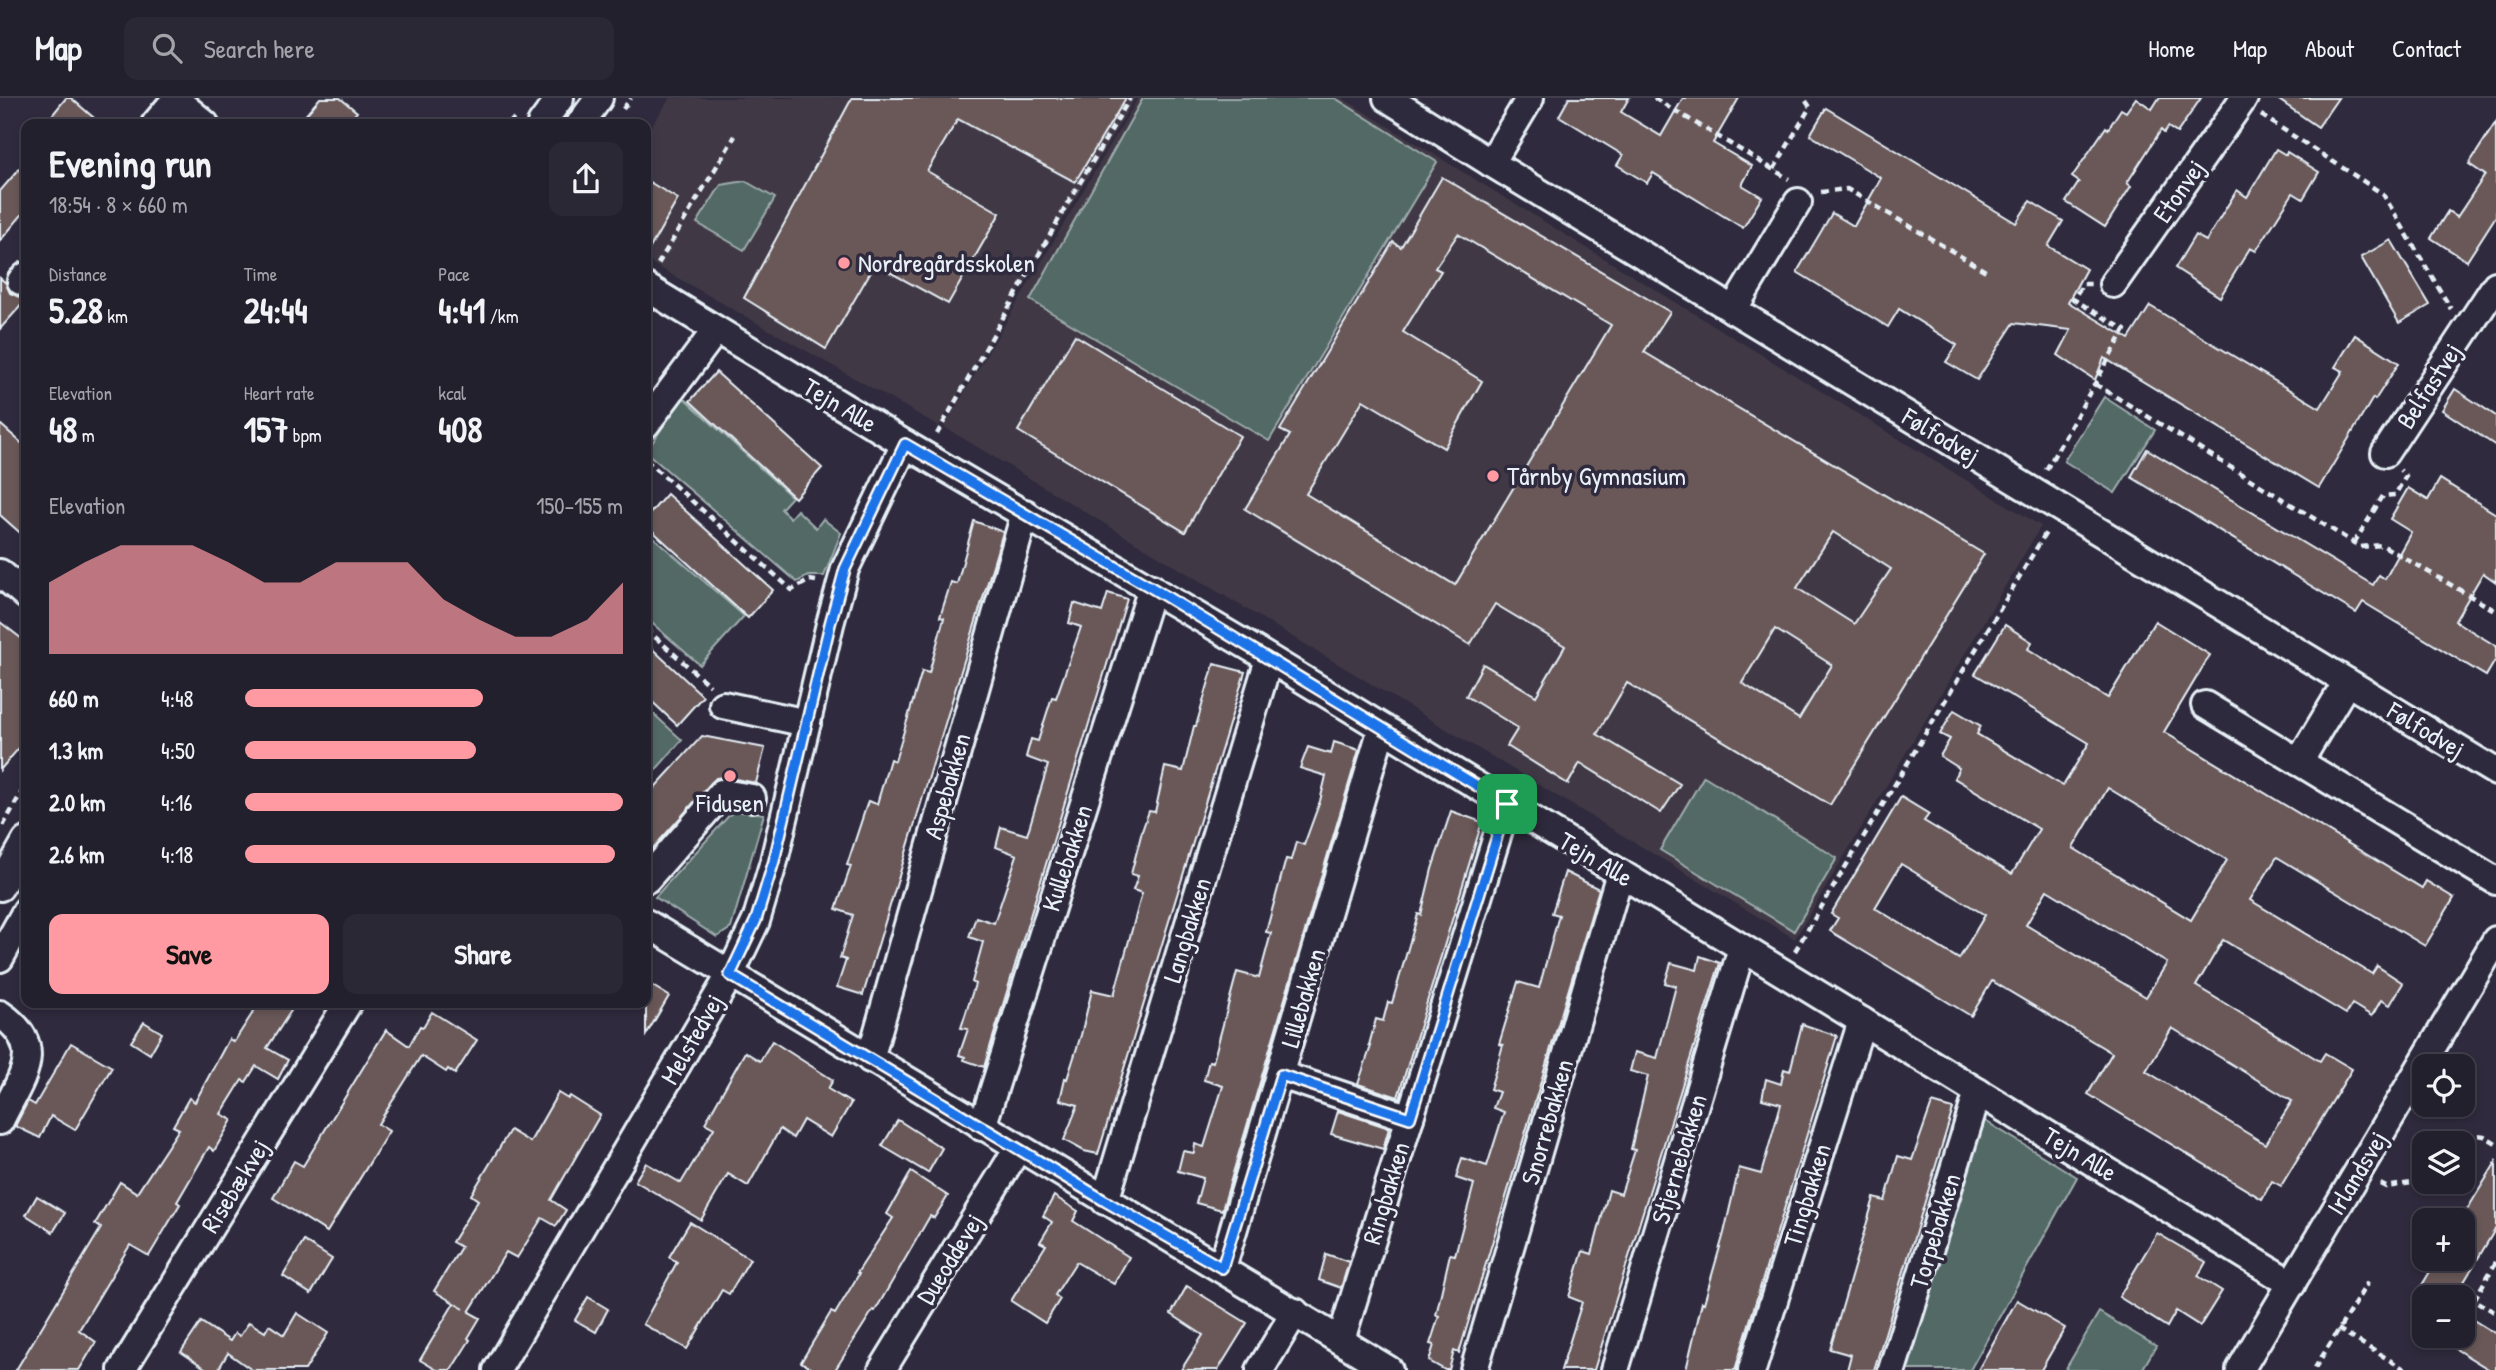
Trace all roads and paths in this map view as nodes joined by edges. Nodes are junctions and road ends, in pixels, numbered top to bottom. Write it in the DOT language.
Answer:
graph roads {
  1 [pos="560,98"];
  2 [pos="599,98"];
  3 [pos="1130,98"];
  4 [pos="1387,98"];
  5 [pos="1530,98"];
  6 [pos="1654,98"];
  7 [pos="1804,98"];
  8 [pos="175,99"];
  9 [pos="2243,100"];
  10 [pos="159,119"];
  11 [pos="199,119"];
  12 [pos="545,119"];
  13 [pos="584,119"];
  14 [pos="735,136"];
  15 [pos="1490,163"];
  16 [pos="1773,170"];
  17 [pos="1801,192"];
  18 [pos="1989,273"];
  19 [pos="651,277"];
  20 [pos="2113,284"];
  21 [pos="2496,285"];
  22 [pos="1733,310"];
  23 [pos="2472,321"];
  24 [pos="716,330"];
  25 [pos="2095,384"];
  26 [pos="651,417"];
  27 [pos="915,450"];
  28 [pos="2385,453"];
  29 [pos="651,464"];
  30 [pos="2034,492"];
  31 [pos="2060,508"];
  32 [pos="1025,513"];
  33 [pos="2354,543"];
  34 [pos="0,573"];
  35 [pos="841,583"];
  36 [pos="1152,588"];
  37 [pos="21,591"];
  38 [pos="2496,611"];
  39 [pos="651,633"];
  40 [pos="1269,659"];
  41 [pos="2347,682"];
  42 [pos="723,705"];
  43 [pos="2205,705"];
  44 [pos="807,723"];
  45 [pos="1382,728"];
  46 [pos="2299,762"];
  47 [pos="2496,772"];
  48 [pos="21,793"];
  49 [pos="752,798"];
  50 [pos="1507,804"];
  51 [pos="0,832"];
  52 [pos="21,850"];
  53 [pos="651,873"];
  54 [pos="1620,873"];
  55 [pos="2496,881"];
  56 [pos="0,887"];
  57 [pos="21,920"];
  58 [pos="651,926"];
  59 [pos="2496,940"];
  60 [pos="1742,948"];
  61 [pos="0,958"];
  62 [pos="1782,972"];
  63 [pos="730,975"];
  64 [pos="345,1008"];
  65 [pos="0,1014"];
  66 [pos="1862,1021"];
  67 [pos="870,1059"];
  68 [pos="1281,1075"];
  69 [pos="1978,1092"];
  70 [pos="1410,1118"];
  71 [pos="0,1121"];
  72 [pos="982,1127"];
  73 [pos="2475,1138"];
  74 [pos="2496,1143"];
  75 [pos="1018,1149"];
  76 [pos="2357,1171"];
  77 [pos="2412,1183"];
  78 [pos="1105,1201"];
  79 [pos="2496,1262"];
  80 [pos="1222,1268"];
  81 [pos="2368,1282"];
  82 [pos="2292,1284"];
  83 [pos="1294,1312"];
  84 [pos="2496,1313"];
  85 [pos="2338,1329"];
  86 [pos="1341,1340"];
  87 [pos="129,1368"];
  88 [pos="2315,1368"];
  89 [pos="497,1370"];
  90 [pos="882,1370"];
  91 [pos="1260,1370"];
  92 [pos="1389,1370"];
  93 [pos="1474,1370"];
  94 [pos="1615,1370"];
  95 [pos="1752,1370"];
  96 [pos="1892,1370"];
  97 [pos="2239,1370"];
  98 [pos="2406,1370"];
  1 -- 12 [label="street"];
  2 -- 13 [label="street"];
  3 -- 27 [label="path"];
  4 -- 15 [label="street, Følfodvej"];
  5 -- 15 [label="street"];
  6 -- 16 [label="path"];
  7 -- 16 [label="path"];
  8 -- 10 [label="street"];
  8 -- 11 [label="street"];
  9 -- 20 [label="street, Etonvej"];
  9 -- 23 [label="path"];
  14 -- 19 [label="path"];
  15 -- 22 [label="street, Følfodvej"];
  16 -- 17 [label="path"];
  17 -- 18 [label="path"];
  17 -- 22 [label="street"];
  19 -- 24 [label="street, Tejn Alle"];
  20 -- 25 [label="path"];
  21 -- 23 [label="street, Belfastvej"];
  22 -- 30 [label="street, Følfodvej"];
  23 -- 28 [label="street, Belfastvej"];
  24 -- 26 [label="street"];
  24 -- 27 [label="street, Tejn Alle"];
  25 -- 30 [label="path"];
  25 -- 33 [label="path"];
  27 -- 32 [label="street, Tejn Alle"];
  27 -- 35 [label="street, Melstedvej"];
  28 -- 33 [label="path"];
  29 -- 35 [label="path"];
  30 -- 31 [label="street, Følfodvej"];
  31 -- 41 [label="street, Følfodvej"];
  31 -- 62 [label="path"];
  32 -- 36 [label="street, Tejn Alle"];
  32 -- 67 [label="street, Aspebakken"];
  33 -- 38 [label="path"];
  34 -- 37 [label="street"];
  35 -- 44 [label="street, Melstedvej"];
  36 -- 40 [label="street, Tejn Alle"];
  36 -- 72 [label="street, Kullebakken"];
  39 -- 42 [label="path"];
  40 -- 45 [label="street, Tejn Alle"];
  40 -- 78 [label="street, Langbakken"];
  41 -- 46 [label="street"];
  41 -- 47 [label="street, Følfodvej"];
  42 -- 44 [label="street"];
  43 -- 46 [label="street"];
  44 -- 63 [label="street, Melstedvej"];
  45 -- 50 [label="street, Tejn Alle"];
  45 -- 68 [label="street, Lillebakken"];
  46 -- 55 [label="street"];
  48 -- 51 [label="path"];
  49 -- 53 [label="street"];
  50 -- 54 [label="street, Tejn Alle"];
  50 -- 70 [label="street, Ringbakken"];
  52 -- 56 [label="street"];
  54 -- 60 [label="street, Tejn Alle"];
  54 -- 93 [label="street, Snorrebakken"];
  57 -- 61 [label="street"];
  58 -- 63 [label="street"];
  59 -- 76 [label="street, Irlandsvej"];
  60 -- 62 [label="street, Tejn Alle"];
  60 -- 94 [label="street, Stjernebakken"];
  62 -- 66 [label="street, Tejn Alle"];
  63 -- 67 [label="street"];
  63 -- 89 [label="street, Melstedvej"];
  64 -- 87 [label="street, Risebækvej"];
  65 -- 71 [label="street"];
  66 -- 69 [label="street, Tejn Alle"];
  66 -- 95 [label="street, Tingbakken"];
  67 -- 72 [label="street"];
  68 -- 70 [label="street"];
  68 -- 80 [label="street, Lillebakken"];
  69 -- 82 [label="street, Tejn Alle"];
  69 -- 96 [label="street, Torpebakken"];
  70 -- 86 [label="street, Ringbakken"];
  72 -- 75 [label="street"];
  73 -- 74 [label="path"];
  75 -- 78 [label="street"];
  75 -- 90 [label="street, Dueoddevej"];
  76 -- 77 [label="path"];
  76 -- 82 [label="street, Irlandsvej"];
  78 -- 80 [label="street"];
  79 -- 84 [label="path"];
  80 -- 83 [label="street"];
  81 -- 85 [label="path"];
  82 -- 97 [label="street, Irlandsvej"];
  83 -- 86 [label="street"];
  83 -- 91 [label="street"];
  85 -- 88 [label="path"];
  85 -- 98 [label="path"];
  86 -- 92 [label="street"];
}
